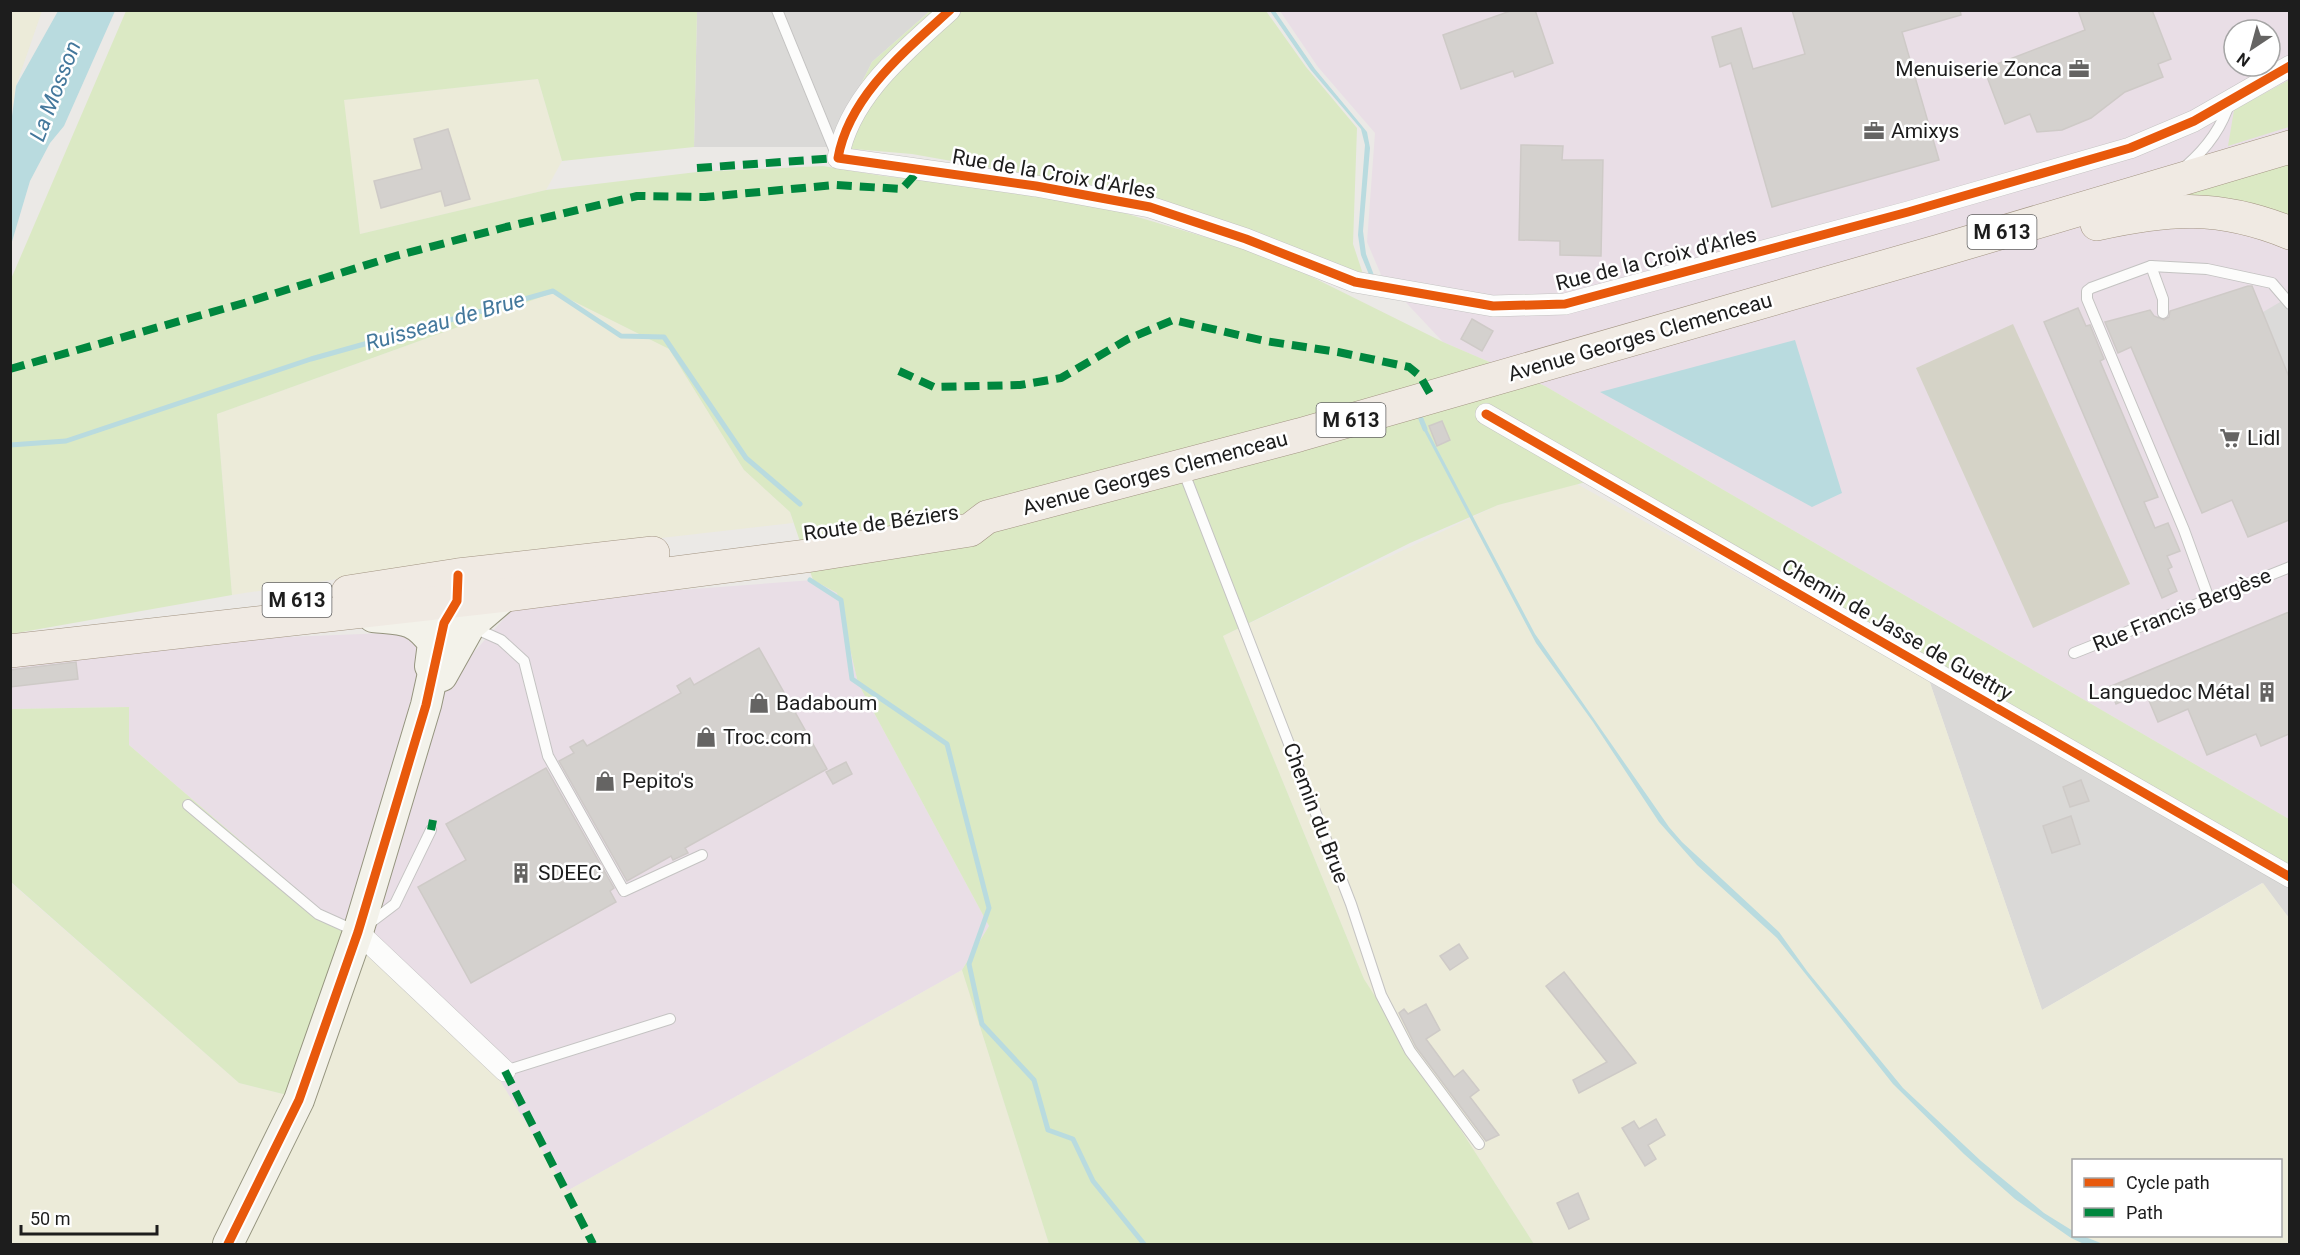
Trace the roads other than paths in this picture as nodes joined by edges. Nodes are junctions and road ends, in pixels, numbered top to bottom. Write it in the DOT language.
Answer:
graph roads {
  1 [pos="777,10"];
  2 [pos="950,10"];
  3 [pos="2289,66"];
  4 [pos="2230,101"];
  5 [pos="2289,147"];
  6 [pos="838,158"];
  7 [pos="2168,182"];
  8 [pos="2289,233"];
  9 [pos="2151,266"];
  10 [pos="2289,304"];
  11 [pos="2163,313"];
  12 [pos="1713,316"];
  13 [pos="1486,414"];
  14 [pos="1182,466"];
  15 [pos="987,517"];
  16 [pos="2289,567"];
  17 [pos="2209,599"];
  18 [pos="450,611"];
  19 [pos="344,614"];
  20 [pos="137,635"];
  21 [pos="10,651"];
  22 [pos="2074,653"];
  23 [pos="426,705"];
  24 [pos="188,805"];
  25 [pos="431,830"];
  26 [pos="702,855"];
  27 [pos="2289,876"];
  28 [pos="358,932"];
  29 [pos="670,1019"];
  30 [pos="506,1071"];
  31 [pos="1479,1144"];
  32 [pos="228,1245"];
  1 -- 6 [label="lane"];
  2 -- 6 [label="street"];
  3 -- 4 [label="street, Rue de la Croix d'Arles"];
  4 -- 6 [label="street, Rue de la Croix d'Arles"];
  4 -- 7 [label="lane"];
  5 -- 7 [label="main road, Avenue Georges Clemenceau / M 613"];
  7 -- 12 [label="main road, Avenue Georges Clemenceau / M 613"];
  8 -- 12 [label="main road, M 613"];
  9 -- 10 [label="lane"];
  9 -- 11 [label="lane"];
  9 -- 17 [label="lane"];
  12 -- 14 [label="main road, Avenue Georges Clemenceau / M 613"];
  13 -- 27 [label="street, Chemin de Jasse de Guettry"];
  14 -- 15 [label="main road, Avenue Georges Clemenceau / M 613"];
  14 -- 31 [label="lane, Chemin du Brue"];
  15 -- 18 [label="main road, Route de Béziers / M 613"];
  15 -- 18 [label="main road, Route de Béziers / M 613"];
  16 -- 17 [label="lane, Rue Francis Bergèse"];
  17 -- 22 [label="lane, Rue Francis Bergèse"];
  18 -- 19 [label="main road, Route de Béziers / M 613"];
  18 -- 19 [label="street"];
  18 -- 20 [label="main road, Route de Béziers / M 613"];
  18 -- 23 [label="street"];
  18 -- 23 [label="street"];
  18 -- 26 [label="lane"];
  19 -- 20 [label="main road, Route de Béziers / M 613"];
  20 -- 21 [label="main road, Route de Béziers / M 613"];
  23 -- 28 [label="street"];
  24 -- 28 [label="lane"];
  25 -- 28 [label="lane"];
  28 -- 30 [label="street"];
  28 -- 32 [label="street"];
  29 -- 30 [label="lane"];
}
